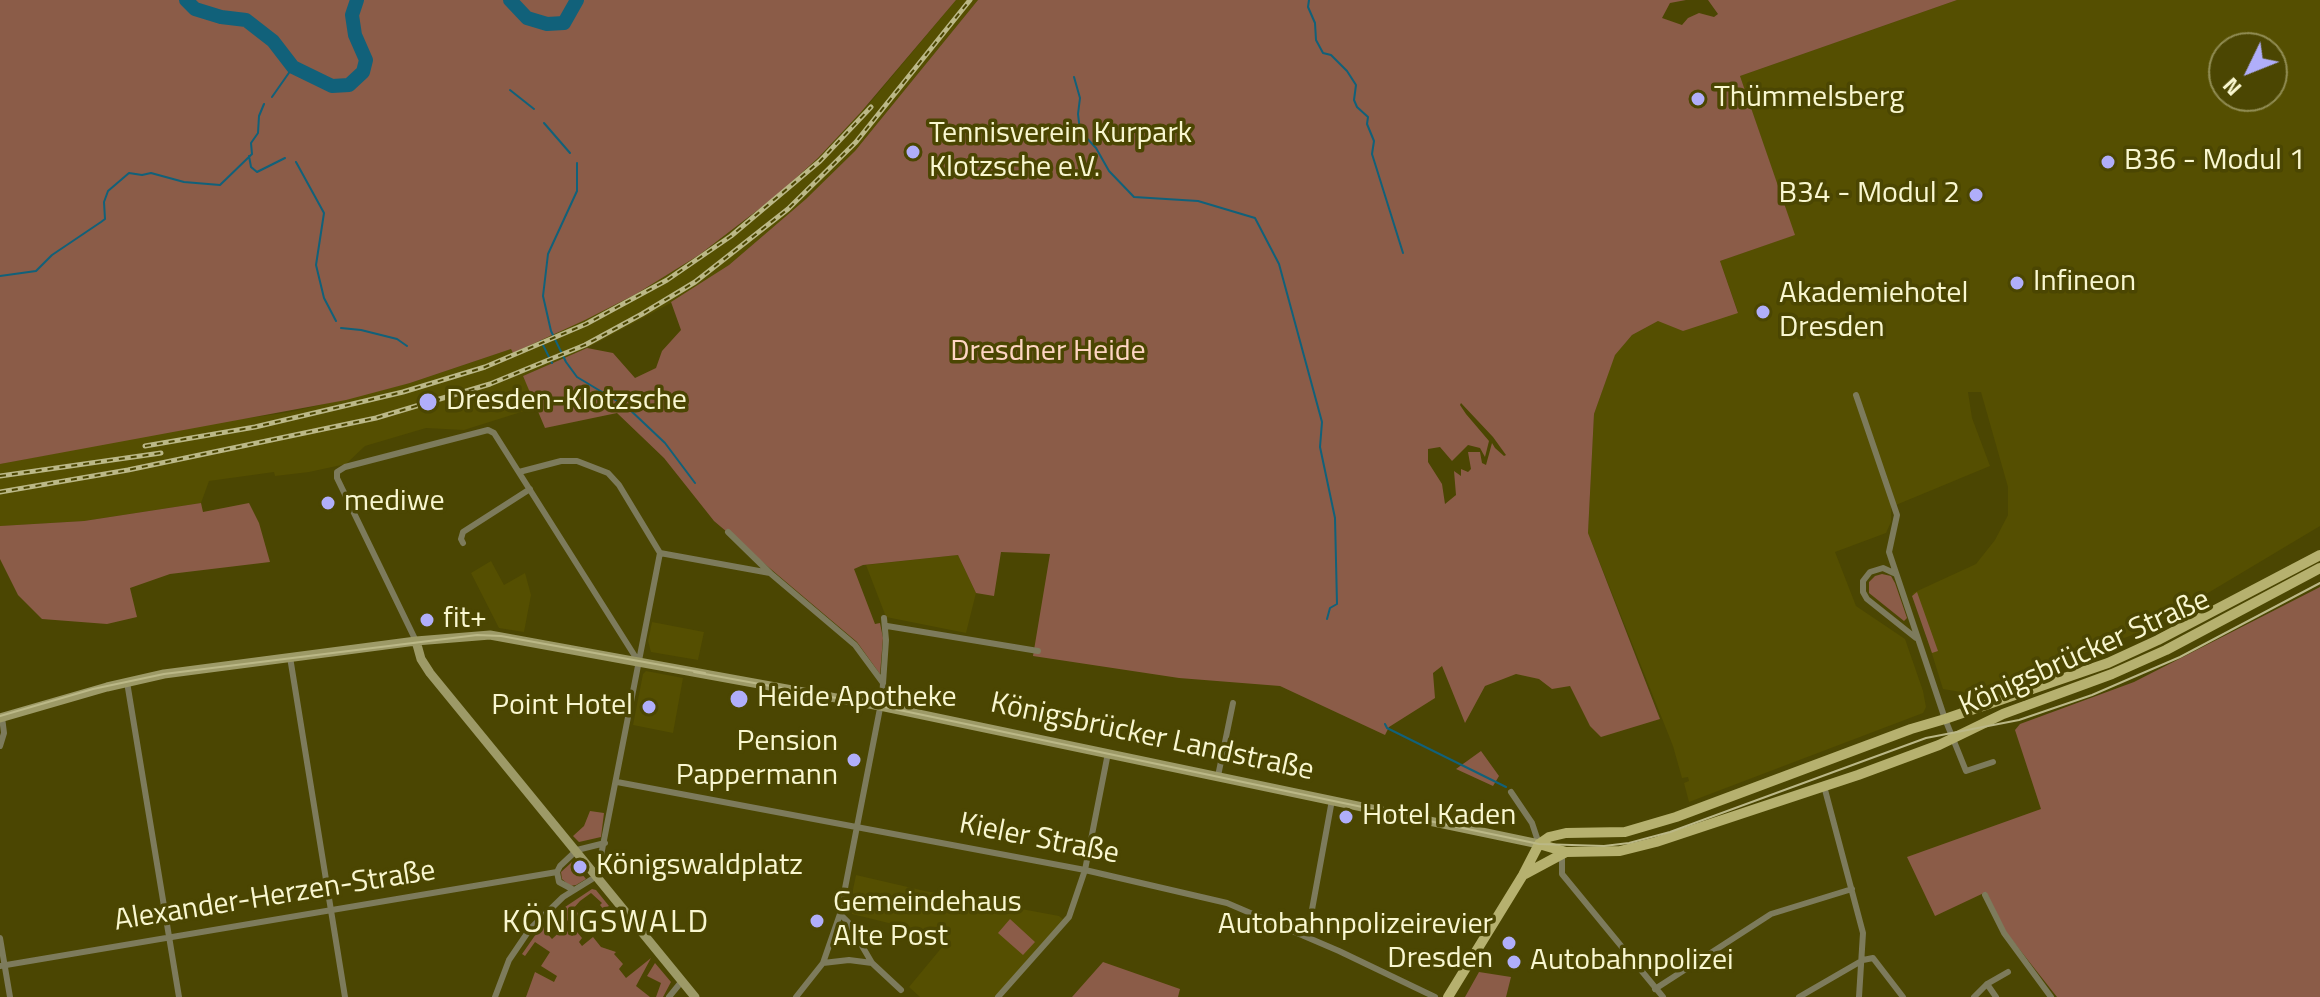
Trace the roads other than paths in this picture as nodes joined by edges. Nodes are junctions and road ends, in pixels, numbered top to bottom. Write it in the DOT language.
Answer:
graph roads {
  1 [pos="1856,395"];
  2 [pos="519,472"];
  3 [pos="530,489"];
  4 [pos="728,532"];
  5 [pos="463,543"];
  6 [pos="660,553"];
  7 [pos="2320,555"];
  8 [pos="2320,568"];
  9 [pos="770,573"];
  10 [pos="1896,574"];
  11 [pos="884,618"];
  12 [pos="887,626"];
  13 [pos="1917,639"];
  14 [pos="416,641"];
  15 [pos="1038,651"];
  16 [pos="290,657"];
  17 [pos="638,661"];
  18 [pos="127,682"];
  19 [pos="883,683"];
  20 [pos="1233,703"];
  21 [pos="880,706"];
  22 [pos="1,717"];
  23 [pos="1945,719"];
  24 [pos="1954,738"];
  25 [pos="0,746"];
  26 [pos="1108,753"];
  27 [pos="1993,762"];
  28 [pos="1218,776"];
  29 [pos="617,782"];
  30 [pos="1824,786"];
  31 [pos="1511,792"];
  32 [pos="1332,800"];
  33 [pos="857,827"];
  34 [pos="605,843"];
  35 [pos="1539,844"];
  36 [pos="577,850"];
  37 [pos="1564,854"];
  38 [pos="1085,870"];
  39 [pos="557,872"];
  40 [pos="1523,875"];
  41 [pos="597,876"];
  42 [pos="572,889"];
  43 [pos="1852,889"];
  44 [pos="1985,895"];
  45 [pos="331,910"];
  46 [pos="840,914"];
  47 [pos="170,937"];
  48 [pos="1307,937"];
  49 [pos="0,938"];
  50 [pos="1863,960"];
  51 [pos="823,963"];
  52 [pos="872,963"];
  53 [pos="2,966"];
  54 [pos="2008,972"];
  55 [pos="682,981"];
  56 [pos="1987,984"];
  57 [pos="1655,989"];
  58 [pos="901,990"];
  59 [pos="10,997"];
  60 [pos="179,997"];
  61 [pos="345,997"];
  62 [pos="495,997"];
  63 [pos="669,997"];
  64 [pos="695,997"];
  65 [pos="796,997"];
  66 [pos="998,997"];
  67 [pos="1435,997"];
  68 [pos="1448,997"];
  69 [pos="1663,997"];
  70 [pos="1799,997"];
  71 [pos="1859,997"];
  72 [pos="1903,997"];
  73 [pos="1974,997"];
  74 [pos="1996,997"];
  75 [pos="2051,997"];
  1 -- 10 [label="street"];
  2 -- 3 [label="street"];
  2 -- 6 [label="street"];
  2 -- 14 [label="street"];
  3 -- 5 [label="street"];
  3 -- 17 [label="street"];
  4 -- 9 [label="street"];
  6 -- 9 [label="street"];
  6 -- 17 [label="street"];
  7 -- 23 [label="main road, Königsbrücker Straße"];
  8 -- 24 [label="main road, Königsbrücker Straße"];
  9 -- 19 [label="street"];
  10 -- 13 [label="street"];
  10 -- 13 [label="street"];
  11 -- 12 [label="street"];
  12 -- 15 [label="street"];
  12 -- 19 [label="street"];
  13 -- 23 [label="street"];
  14 -- 16 [label="main road, Königsbrücker Landstraße"];
  14 -- 17 [label="main road, Königsbrücker Landstraße"];
  14 -- 36 [label="main road"];
  16 -- 18 [label="main road, Königsbrücker Landstraße"];
  16 -- 45 [label="street"];
  17 -- 21 [label="main road, Königsbrücker Landstraße"];
  17 -- 29 [label="street"];
  18 -- 22 [label="main road, Königsbrücker Landstraße"];
  18 -- 47 [label="street"];
  19 -- 21 [label="street"];
  20 -- 28 [label="street"];
  21 -- 26 [label="main road, Königsbrücker Landstraße"];
  21 -- 33 [label="street"];
  22 -- 25 [label="street"];
  23 -- 24 [label="street"];
  23 -- 35 [label="main road, Königsbrücker Landstraße"];
  24 -- 27 [label="street"];
  24 -- 30 [label="main road"];
  26 -- 28 [label="main road, Königsbrücker Landstraße"];
  26 -- 38 [label="street"];
  28 -- 32 [label="main road, Königsbrücker Landstraße"];
  29 -- 33 [label="street, Kieler Straße"];
  29 -- 34 [label="street"];
  30 -- 37 [label="main road"];
  30 -- 43 [label="street"];
  31 -- 35 [label="street"];
  32 -- 35 [label="main road, Königsbrücker Landstraße"];
  32 -- 48 [label="street"];
  33 -- 38 [label="street, Kieler Straße"];
  33 -- 46 [label="street"];
  34 -- 36 [label="street"];
  34 -- 41 [label="street"];
  35 -- 37 [label="main road"];
  35 -- 40 [label="main road"];
  36 -- 39 [label="street"];
  36 -- 41 [label="main road"];
  37 -- 40 [label="main road"];
  37 -- 57 [label="street"];
  38 -- 48 [label="street, Kieler Straße"];
  38 -- 66 [label="street"];
  39 -- 42 [label="street"];
  39 -- 45 [label="street, Alexander-Herzen-Straße"];
  40 -- 68 [label="main road"];
  41 -- 42 [label="street"];
  41 -- 55 [label="main road"];
  42 -- 62 [label="street"];
  43 -- 50 [label="street"];
  43 -- 57 [label="street"];
  44 -- 75 [label="street"];
  45 -- 47 [label="street, Alexander-Herzen-Straße"];
  45 -- 61 [label="street"];
  46 -- 51 [label="street"];
  46 -- 52 [label="street"];
  47 -- 53 [label="street, Alexander-Herzen-Straße"];
  47 -- 60 [label="street"];
  48 -- 67 [label="street, Kieler Straße"];
  49 -- 53 [label="street"];
  50 -- 70 [label="street"];
  50 -- 71 [label="street"];
  50 -- 72 [label="street"];
  51 -- 52 [label="street"];
  51 -- 65 [label="street"];
  52 -- 58 [label="street"];
  53 -- 59 [label="street"];
  54 -- 56 [label="street"];
  55 -- 63 [label="street"];
  55 -- 64 [label="main road"];
  56 -- 73 [label="street"];
  56 -- 74 [label="street"];
  57 -- 69 [label="street"];
}
